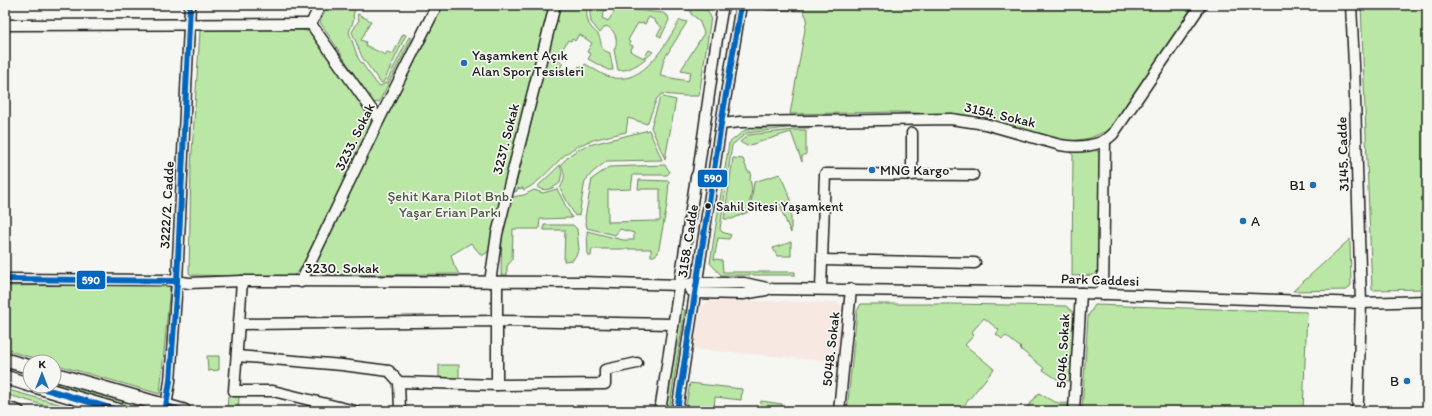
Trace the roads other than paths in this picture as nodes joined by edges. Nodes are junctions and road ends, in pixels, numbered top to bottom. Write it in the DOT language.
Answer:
graph roads {
  1 [pos="190,5"];
  2 [pos="320,5"];
  3 [pos="437,5"];
  4 [pos="555,5"];
  5 [pos="723,5"];
  6 [pos="741,5"];
  7 [pos="1201,5"];
  8 [pos="1351,5"];
  9 [pos="189,24"];
  10 [pos="311,24"];
  11 [pos="5,25"];
  12 [pos="379,120"];
  13 [pos="721,124"];
  14 [pos="912,133"];
  15 [pos="1104,140"];
  16 [pos="912,175"];
  17 [pos="973,175"];
  18 [pos="822,260"];
  19 [pos="975,263"];
  20 [pos="5,279"];
  21 [pos="178,281"];
  22 [pos="242,281"];
  23 [pos="300,282"];
  24 [pos="493,282"];
  25 [pos="679,284"];
  26 [pos="695,288"];
  27 [pos="821,289"];
  28 [pos="851,289"];
  29 [pos="1081,293"];
  30 [pos="1103,294"];
  31 [pos="1427,301"];
  32 [pos="1361,302"];
  33 [pos="497,321"];
  34 [pos="240,324"];
  35 [pos="673,324"];
  36 [pos="237,356"];
  37 [pos="5,360"];
  38 [pos="637,363"];
  39 [pos="22,365"];
  40 [pos="62,376"];
  41 [pos="5,377"];
  42 [pos="22,382"];
  43 [pos="399,382"];
  44 [pos="496,385"];
  45 [pos="62,394"];
  46 [pos="166,406"];
  47 [pos="5,407"];
  48 [pos="19,411"];
  49 [pos="120,411"];
  50 [pos="184,411"];
  51 [pos="354,411"];
  52 [pos="400,411"];
  53 [pos="660,411"];
  54 [pos="677,411"];
  55 [pos="839,411"];
  56 [pos="1074,411"];
  57 [pos="1357,411"];
  1 -- 9 [label="street, 3222/2. Cadde"];
  2 -- 10 [label="street"];
  3 -- 12 [label="street, 3233. Sokak"];
  4 -- 24 [label="street, 3237. Sokak"];
  5 -- 25 [label="street, 3158. Cadde"];
  6 -- 13 [label="street, 3158. Cadde"];
  7 -- 15 [label="street, 3154. Sokak"];
  8 -- 32 [label="street, 3145. Cadde"];
  9 -- 10 [label="street"];
  9 -- 11 [label="street"];
  9 -- 21 [label="street, 3222/2. Cadde"];
  10 -- 12 [label="street"];
  12 -- 23 [label="street, 3233. Sokak"];
  13 -- 15 [label="street, 3154. Sokak"];
  13 -- 26 [label="street, 3158. Cadde"];
  14 -- 16 [label="street"];
  15 -- 30 [label="street"];
  16 -- 17 [label="street"];
  16 -- 18 [label="street"];
  18 -- 19 [label="street"];
  18 -- 27 [label="street"];
  20 -- 21 [label="street, 3230. Sokak"];
  21 -- 22 [label="street, 3230. Sokak"];
  21 -- 46 [label="street, 3222/2. Cadde"];
  22 -- 23 [label="street, 3230. Sokak"];
  22 -- 34 [label="street"];
  23 -- 24 [label="street, 3230. Sokak"];
  24 -- 25 [label="street, 3230. Sokak"];
  24 -- 33 [label="street, 3237. Sokak"];
  25 -- 26 [label="street, 3230. Sokak"];
  25 -- 35 [label="street, 3158. Cadde"];
  26 -- 27 [label="street, Park Caddesi"];
  26 -- 54 [label="street, 3158. Cadde"];
  27 -- 28 [label="street, Park Caddesi"];
  28 -- 29 [label="street, Park Caddesi"];
  28 -- 55 [label="street, 5048. Sokak"];
  29 -- 30 [label="street, Park Caddesi"];
  29 -- 56 [label="street, 5046. Sokak"];
  30 -- 32 [label="street, Park Caddesi"];
  31 -- 32 [label="street, Park Caddesi"];
  32 -- 57 [label="street, 3145. Cadde"];
  33 -- 34 [label="street"];
  33 -- 35 [label="street"];
  33 -- 44 [label="street, 3237. Sokak"];
  34 -- 36 [label="street"];
  35 -- 53 [label="street, 3158. Cadde"];
  36 -- 43 [label="street"];
  36 -- 51 [label="street"];
  37 -- 39 [label="main road"];
  38 -- 44 [label="street"];
  40 -- 46 [label="main road"];
  41 -- 42 [label="main road"];
  43 -- 44 [label="street"];
  43 -- 52 [label="street"];
  45 -- 49 [label="main road"];
  46 -- 50 [label="main road"];
  47 -- 48 [label="street"];
}
